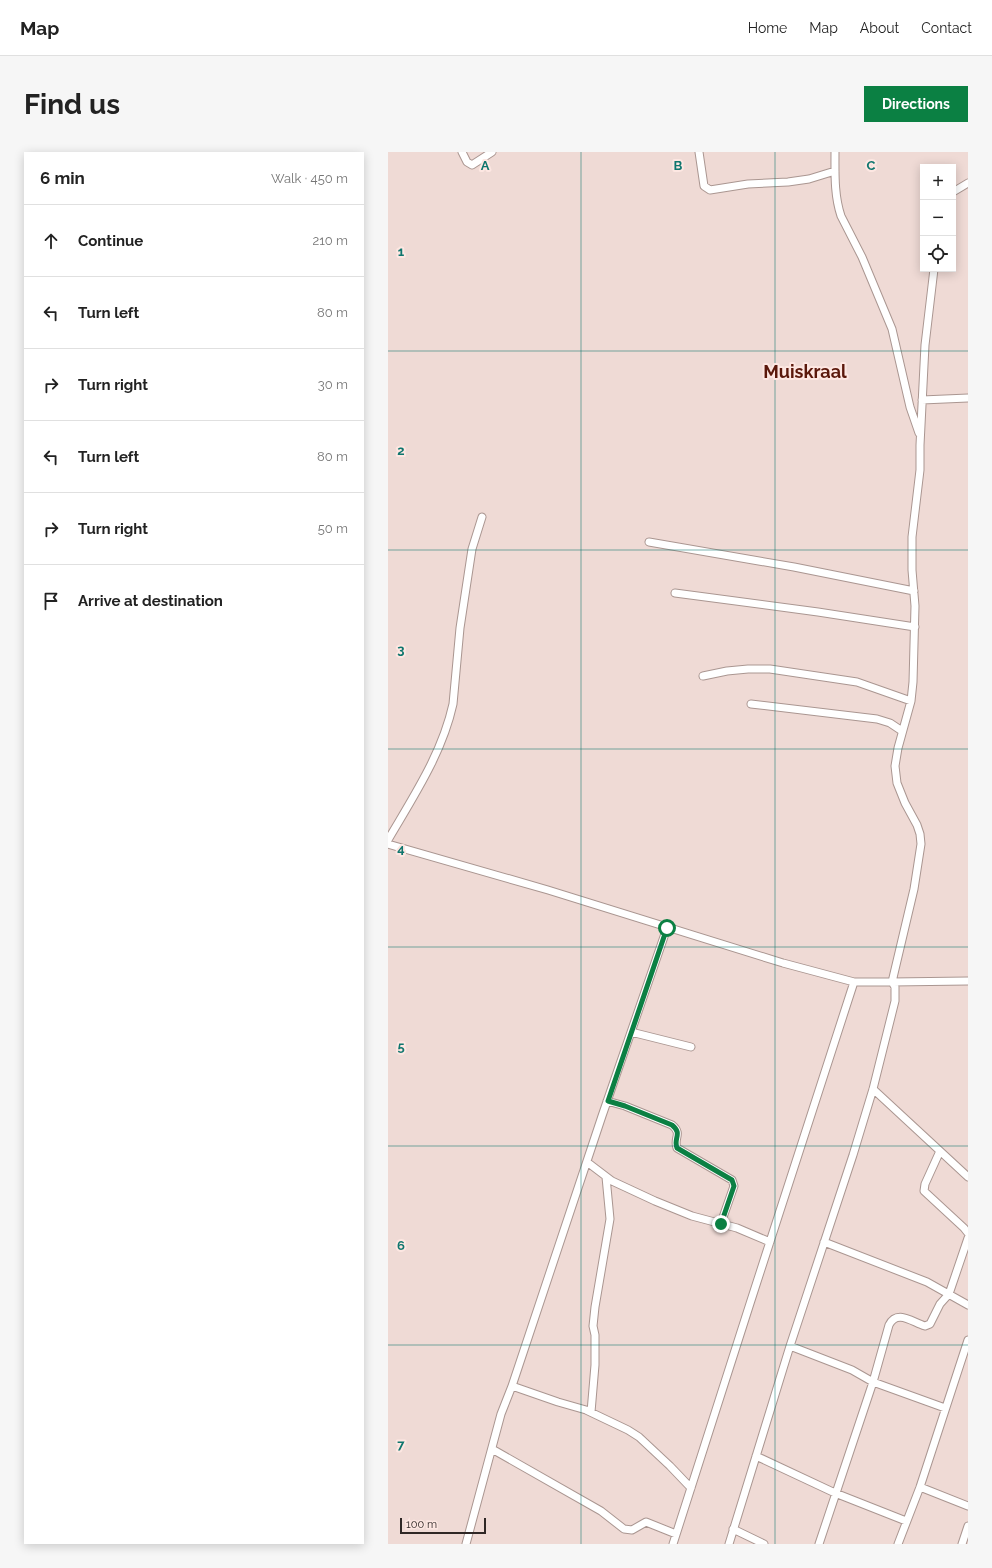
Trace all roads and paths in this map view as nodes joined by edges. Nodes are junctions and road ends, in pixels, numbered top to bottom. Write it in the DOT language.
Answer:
graph roads {
  1 [pos="462,152"];
  2 [pos="492,152"];
  3 [pos="699,152"];
  4 [pos="835,152"];
  5 [pos="835,171"];
  6 [pos="968,183"];
  7 [pos="956,190"];
  8 [pos="934,272"];
  9 [pos="968,398"];
  10 [pos="922,400"];
  11 [pos="920,437"];
  12 [pos="482,517"];
  13 [pos="649,542"];
  14 [pos="914,590"];
  15 [pos="674,593"];
  16 [pos="915,627"];
  17 [pos="703,676"];
  18 [pos="911,701"];
  19 [pos="751,704"];
  20 [pos="902,731"];
  21 [pos="388,840"];
  22 [pos="388,844"];
  23 [pos="667,928"];
  24 [pos="968,981"];
  25 [pos="854,982"];
  26 [pos="892,982"];
  27 [pos="631,1032"];
  28 [pos="691,1047"];
  29 [pos="873,1089"];
  30 [pos="608,1101"];
  31 [pos="940,1151"];
  32 [pos="587,1162"];
  33 [pos="606,1177"];
  34 [pos="968,1177"];
  35 [pos="721,1224"];
  36 [pos="968,1234"];
  37 [pos="968,1238"];
  38 [pos="770,1242"];
  39 [pos="824,1242"];
  40 [pos="949,1294"];
  41 [pos="968,1305"];
  42 [pos="968,1340"];
  43 [pos="790,1346"];
  44 [pos="874,1382"];
  45 [pos="512,1386"];
  46 [pos="944,1408"];
  47 [pos="592,1412"];
  48 [pos="492,1449"];
  49 [pos="756,1456"];
  50 [pos="920,1487"];
  51 [pos="691,1488"];
  52 [pos="835,1493"];
  53 [pos="968,1506"];
  54 [pos="906,1521"];
  55 [pos="968,1526"];
  56 [pos="733,1530"];
  57 [pos="676,1534"];
  58 [pos="466,1544"];
  59 [pos="673,1544"];
  60 [pos="728,1544"];
  61 [pos="764,1544"];
  62 [pos="819,1544"];
  63 [pos="898,1544"];
  64 [pos="962,1544"];
  1 -- 2 [label="street"];
  3 -- 5 [label="street"];
  4 -- 5 [label="street"];
  5 -- 11 [label="street"];
  6 -- 7 [label="street"];
  8 -- 10 [label="street"];
  9 -- 10 [label="street"];
  10 -- 11 [label="street"];
  11 -- 14 [label="street"];
  12 -- 21 [label="street"];
  13 -- 14 [label="street"];
  14 -- 16 [label="street"];
  15 -- 16 [label="street"];
  16 -- 18 [label="street"];
  17 -- 18 [label="street"];
  18 -- 20 [label="street"];
  19 -- 20 [label="street"];
  20 -- 26 [label="street"];
  22 -- 23 [label="street"];
  23 -- 25 [label="street"];
  23 -- 27 [label="street"];
  24 -- 26 [label="street"];
  25 -- 26 [label="street"];
  25 -- 38 [label="street"];
  26 -- 29 [label="street"];
  27 -- 28 [label="street"];
  27 -- 30 [label="street"];
  29 -- 31 [label="street"];
  29 -- 39 [label="street"];
  30 -- 32 [label="street"];
  30 -- 35 [label="street"];
  31 -- 34 [label="street"];
  31 -- 36 [label="street"];
  32 -- 33 [label="street"];
  32 -- 45 [label="street"];
  33 -- 35 [label="street"];
  33 -- 47 [label="street"];
  35 -- 38 [label="street"];
  37 -- 40 [label="street"];
  38 -- 51 [label="street"];
  39 -- 40 [label="street"];
  39 -- 43 [label="street"];
  40 -- 41 [label="street"];
  40 -- 44 [label="street"];
  42 -- 46 [label="street"];
  43 -- 44 [label="street"];
  43 -- 49 [label="street"];
  44 -- 46 [label="street"];
  44 -- 52 [label="street"];
  45 -- 47 [label="street"];
  45 -- 48 [label="street"];
  46 -- 50 [label="street"];
  47 -- 51 [label="street"];
  48 -- 57 [label="street"];
  48 -- 58 [label="street"];
  49 -- 52 [label="street"];
  49 -- 56 [label="street"];
  50 -- 53 [label="street"];
  50 -- 54 [label="street"];
  51 -- 57 [label="street"];
  52 -- 54 [label="street"];
  52 -- 62 [label="street"];
  54 -- 63 [label="street"];
  55 -- 64 [label="street"];
  56 -- 60 [label="street"];
  56 -- 61 [label="street"];
  57 -- 59 [label="street"];
}
